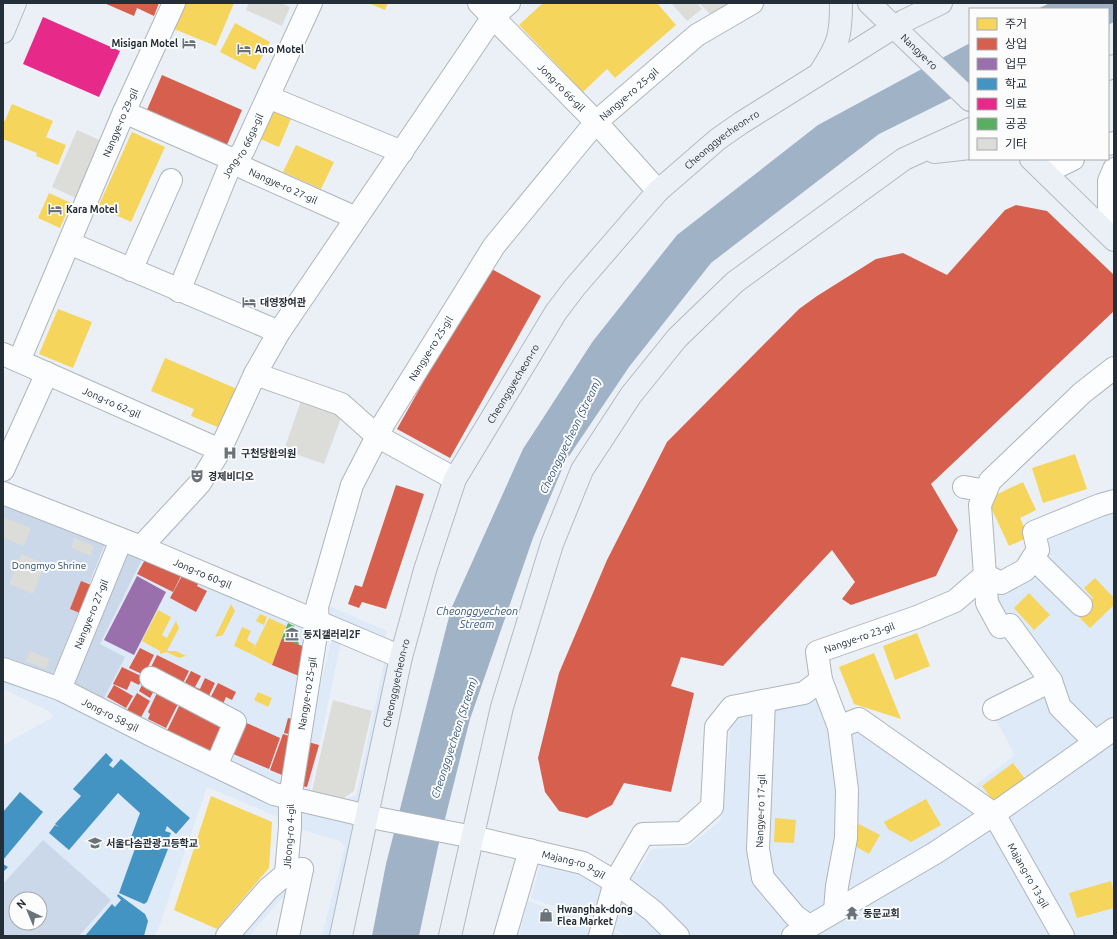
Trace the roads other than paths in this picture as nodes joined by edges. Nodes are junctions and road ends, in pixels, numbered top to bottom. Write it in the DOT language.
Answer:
graph roads {
  1 [pos="15,3"];
  2 [pos="174,3"];
  3 [pos="311,3"];
  4 [pos="752,3"];
  5 [pos="841,3"];
  6 [pos="868,3"];
  7 [pos="886,3"];
  8 [pos="941,3"];
  9 [pos="494,8"];
  10 [pos="903,28"];
  11 [pos="3,32"];
  12 [pos="820,74"];
  13 [pos="969,83"];
  14 [pos="268,97"];
  15 [pos="969,99"];
  16 [pos="124,112"];
  17 [pos="596,122"];
  18 [pos="969,129"];
  19 [pos="969,148"];
  20 [pos="402,152"];
  21 [pos="912,155"];
  22 [pos="1030,160"];
  23 [pos="236,161"];
  24 [pos="1051,162"];
  25 [pos="1114,169"];
  26 [pos="171,180"];
  27 [pos="658,191"];
  28 [pos="356,218"];
  29 [pos="1112,229"];
  30 [pos="69,243"];
  31 [pos="131,270"];
  32 [pos="179,291"];
  33 [pos="279,332"];
  34 [pos="11,358"];
  35 [pos="1114,368"];
  36 [pos="47,373"];
  37 [pos="255,374"];
  38 [pos="377,436"];
  39 [pos="220,450"];
  40 [pos="3,470"];
  41 [pos="455,480"];
  42 [pos="964,487"];
  43 [pos="986,491"];
  44 [pos="3,493"];
  45 [pos="1114,503"];
  46 [pos="121,540"];
  47 [pos="141,547"];
  48 [pos="1033,558"];
  49 [pos="985,575"];
  50 [pos="1081,606"];
  51 [pos="318,622"];
  52 [pos="401,656"];
  53 [pos="3,670"];
  54 [pos="151,678"];
  55 [pos="821,680"];
  56 [pos="1051,681"];
  57 [pos="60,689"];
  58 [pos="764,701"];
  59 [pos="994,709"];
  60 [pos="839,727"];
  61 [pos="1114,729"];
  62 [pos="1096,742"];
  63 [pos="216,766"];
  64 [pos="290,798"];
  65 [pos="994,814"];
  66 [pos="375,817"];
  67 [pos="468,835"];
  68 [pos="530,850"];
  69 [pos="294,872"];
  70 [pos="615,882"];
  71 [pos="835,910"];
  72 [pos="801,931"];
  73 [pos="227,936"];
  74 [pos="288,936"];
  75 [pos="341,936"];
  76 [pos="450,936"];
  77 [pos="505,936"];
  78 [pos="600,936"];
  79 [pos="678,936"];
  80 [pos="1063,936"];
  1 -- 11 [label="main road"];
  2 -- 16 [label="street, Nangye-ro 29-gil"];
  3 -- 14 [label="street, Jong-ro 66ga-gil"];
  4 -- 17 [label="street, Nangye-ro 25-gil"];
  5 -- 12 [label="main road"];
  6 -- 10 [label="main road, Nangye-ro"];
  7 -- 10 [label="main road, Nangye-ro"];
  8 -- 10 [label="main road, Cheonggyecheon-ro"];
  9 -- 17 [label="street, Jong-ro 66-gil"];
  9 -- 20 [label="street"];
  10 -- 12 [label="main road, Cheonggyecheon-ro"];
  10 -- 13 [label="main road"];
  10 -- 15 [label="main road, Nangye-ro"];
  12 -- 27 [label="main road, Cheonggyecheon-ro"];
  14 -- 20 [label="street"];
  14 -- 23 [label="street, Jong-ro 66ga-gil"];
  16 -- 23 [label="street, Nangye-ro 27-gil"];
  16 -- 30 [label="street, Nangye-ro 29-gil"];
  17 -- 27 [label="street, Jong-ro 66-gil"];
  17 -- 38 [label="street, Nangye-ro 25-gil"];
  18 -- 21 [label="main road"];
  19 -- 21 [label="main road"];
  20 -- 28 [label="street"];
  21 -- 67 [label="main road"];
  22 -- 24 [label="main road"];
  23 -- 28 [label="street, Nangye-ro 27-gil"];
  23 -- 32 [label="street, Jong-ro 66ga-gil"];
  24 -- 29 [label="main road"];
  25 -- 29 [label="street"];
  26 -- 31 [label="street"];
  27 -- 41 [label="main road, Cheonggyecheon-ro"];
  28 -- 33 [label="street"];
  30 -- 31 [label="street"];
  30 -- 34 [label="street, Nangye-ro 29-gil"];
  31 -- 32 [label="street"];
  32 -- 33 [label="street"];
  33 -- 37 [label="street"];
  34 -- 36 [label="street, Jong-ro 62-gil"];
  35 -- 43 [label="street"];
  36 -- 39 [label="street, Jong-ro 62-gil"];
  36 -- 40 [label="street"];
  37 -- 38 [label="street"];
  37 -- 39 [label="street"];
  38 -- 41 [label="street"];
  38 -- 51 [label="street, Nangye-ro 25-gil"];
  39 -- 47 [label="street"];
  41 -- 52 [label="main road, Cheonggyecheon-ro"];
  42 -- 43 [label="street"];
  43 -- 49 [label="street"];
  44 -- 46 [label="street, Jong-ro 60-gil"];
  45 -- 48 [label="street"];
  46 -- 47 [label="street, Jong-ro 60-gil"];
  46 -- 57 [label="street, Nangye-ro 27-gil"];
  47 -- 51 [label="street, Jong-ro 60-gil"];
  48 -- 49 [label="street"];
  48 -- 50 [label="street"];
  49 -- 55 [label="street, Nangye-ro 23-gil"];
  49 -- 56 [label="street"];
  51 -- 52 [label="street, Jong-ro 60-gil"];
  51 -- 64 [label="street, Nangye-ro 25-gil"];
  52 -- 66 [label="main road, Cheonggyecheon-ro"];
  53 -- 57 [label="street, Jong-ro 58-gil"];
  54 -- 63 [label="street"];
  55 -- 58 [label="street"];
  55 -- 60 [label="street"];
  56 -- 59 [label="street"];
  56 -- 62 [label="street"];
  57 -- 63 [label="street, Jong-ro 58-gil"];
  58 -- 70 [label="street"];
  58 -- 72 [label="street, Nangye-ro 17-gil"];
  60 -- 65 [label="street"];
  60 -- 71 [label="street"];
  61 -- 62 [label="street, Nangye-ro 17-gil"];
  62 -- 65 [label="street, Nangye-ro 17-gil"];
  63 -- 64 [label="street, Jong-ro 58-gil"];
  64 -- 66 [label="street, Jong-ro 58-gil"];
  64 -- 69 [label="street, Jibong-ro 4-gil"];
  65 -- 71 [label="street, Nangye-ro 17-gil"];
  65 -- 80 [label="street, Majang-ro 13-gil"];
  66 -- 67 [label="street, Majang-ro 9-gil"];
  66 -- 75 [label="main road, Cheonggyecheon-ro"];
  67 -- 68 [label="street, Majang-ro 9-gil"];
  67 -- 76 [label="main road"];
  68 -- 70 [label="street, Majang-ro 9-gil"];
  68 -- 77 [label="street, Majang-ro 9-gil"];
  69 -- 73 [label="street, Jibong-ro 4-gil"];
  69 -- 74 [label="street"];
  70 -- 78 [label="street, Majang-ro 9-gil"];
  70 -- 79 [label="street, Majang-ro 9-gil"];
  71 -- 72 [label="street, Nangye-ro 17-gil"];
}
